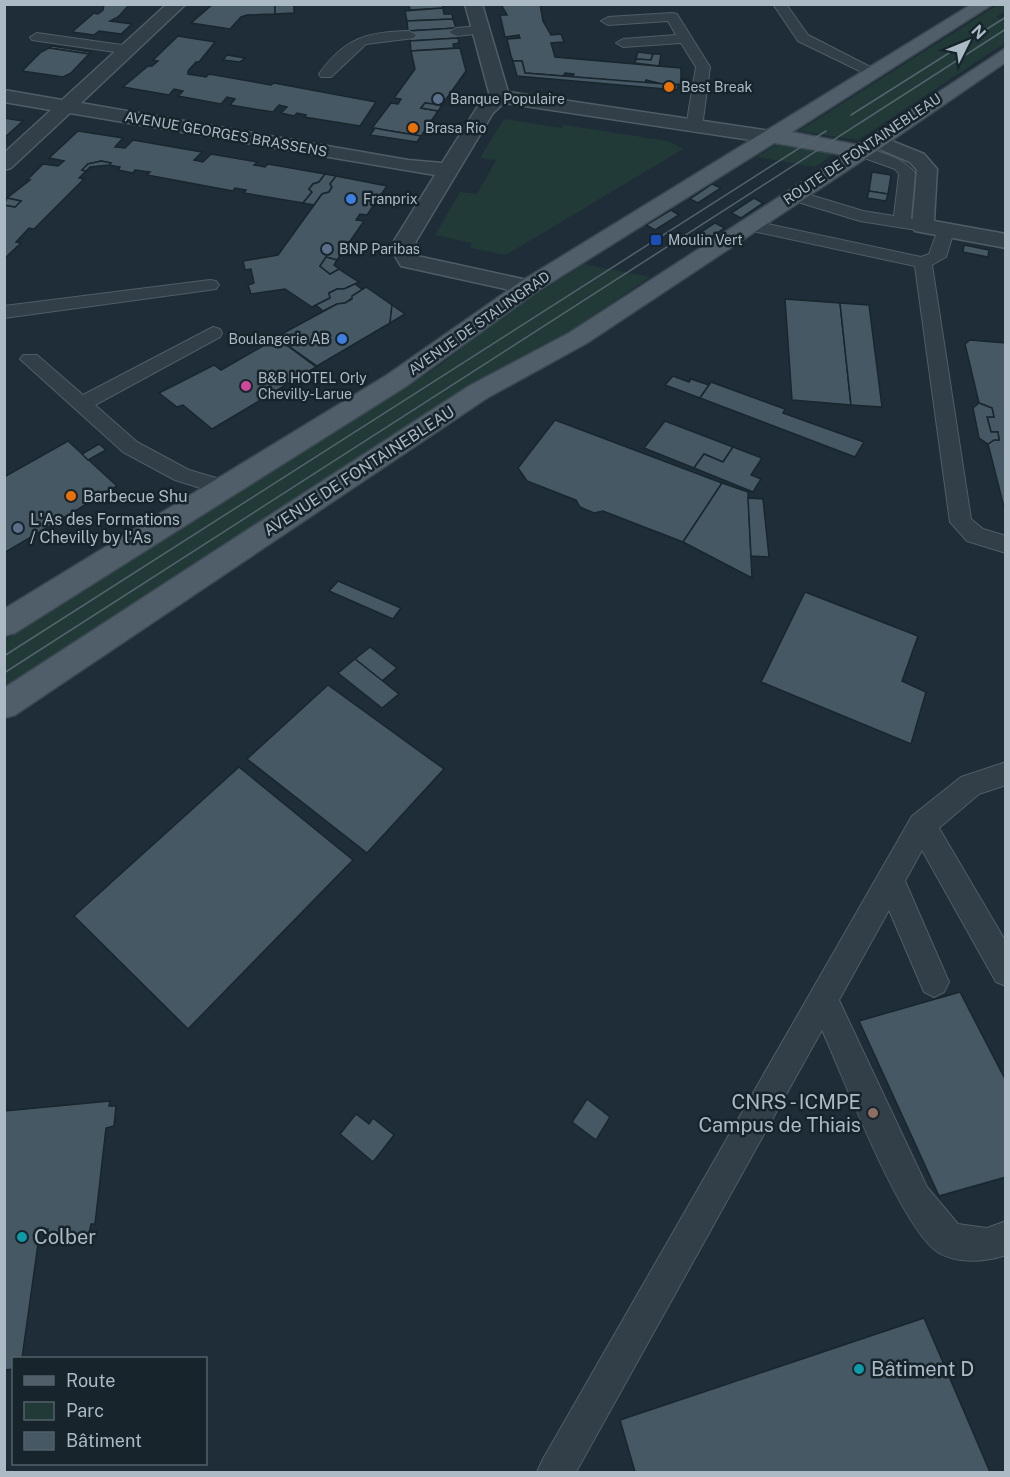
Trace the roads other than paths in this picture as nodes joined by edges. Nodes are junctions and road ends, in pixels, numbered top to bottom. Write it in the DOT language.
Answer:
graph roads {
  1 [pos="178,4"];
  2 [pos="473,4"];
  3 [pos="779,4"];
  4 [pos="985,4"];
  5 [pos="609,21"];
  6 [pos="456,32"];
  7 [pos="409,35"];
  8 [pos="482,35"];
  9 [pos="37,37"];
  10 [pos="684,39"];
  11 [pos="623,43"];
  12 [pos="129,50"];
  13 [pos="1005,53"];
  14 [pos="875,73"];
  15 [pos="326,74"];
  16 [pos="4,96"];
  17 [pos="500,97"];
  18 [pos="67,106"];
  19 [pos="694,127"];
  20 [pos="770,137"];
  21 [pos="869,146"];
  22 [pos="4,165"];
  23 [pos="449,170"];
  24 [pos="794,195"];
  25 [pos="912,224"];
  26 [pos="749,225"];
  27 [pos="944,232"];
  28 [pos="1005,243"];
  29 [pos="718,245"];
  30 [pos="923,263"];
  31 [pos="210,285"];
  32 [pos="528,287"];
  33 [pos="4,312"];
  34 [pos="213,333"];
  35 [pos="30,359"];
  36 [pos="81,404"];
  37 [pos="222,487"];
  38 [pos="1005,545"];
  39 [pos="4,624"];
  40 [pos="4,705"];
  41 [pos="1005,772"];
  42 [pos="922,825"];
  43 [pos="890,878"];
  44 [pos="1005,972"];
  45 [pos="934,982"];
  46 [pos="823,998"];
  47 [pos="1005,1238"];
  48 [pos="556,1473"];
  1 -- 12 [label="street"];
  2 -- 8 [label="street"];
  3 -- 14 [label="lane"];
  4 -- 14 [label="main road, AVENUE DE STALINGRAD"];
  5 -- 10 [label="lane"];
  6 -- 8 [label="lane"];
  7 -- 15 [label="lane"];
  8 -- 17 [label="street"];
  9 -- 12 [label="lane"];
  10 -- 11 [label="lane"];
  10 -- 19 [label="lane"];
  12 -- 18 [label="street"];
  13 -- 21 [label="main road, ROUTE DE FONTAINEBLEAU"];
  14 -- 20 [label="main road, AVENUE DE STALINGRAD"];
  16 -- 18 [label="street, AVENUE GEORGES BRASSENS"];
  17 -- 19 [label="street"];
  17 -- 23 [label="street"];
  18 -- 22 [label="street"];
  18 -- 23 [label="street, AVENUE GEORGES BRASSENS"];
  19 -- 20 [label="street"];
  20 -- 21 [label="main road"];
  20 -- 32 [label="main road, AVENUE DE STALINGRAD"];
  21 -- 24 [label="main road, ROUTE DE FONTAINEBLEAU"];
  21 -- 25 [label="street"];
  23 -- 32 [label="street"];
  24 -- 25 [label="lane"];
  24 -- 26 [label="main road, ROUTE DE FONTAINEBLEAU"];
  25 -- 27 [label="street"];
  26 -- 29 [label="main road, ROUTE DE FONTAINEBLEAU"];
  26 -- 30 [label="lane"];
  27 -- 28 [label="street"];
  27 -- 30 [label="lane"];
  29 -- 40 [label="main road, AVENUE DE FONTAINEBLEAU"];
  30 -- 38 [label="lane"];
  31 -- 33 [label="lane"];
  32 -- 37 [label="main road, AVENUE DE STALINGRAD"];
  34 -- 36 [label="lane"];
  35 -- 36 [label="lane"];
  36 -- 37 [label="lane"];
  37 -- 39 [label="main road, AVENUE DE STALINGRAD"];
  41 -- 42 [label="lane"];
  42 -- 43 [label="lane"];
  42 -- 44 [label="lane"];
  43 -- 45 [label="lane"];
  43 -- 46 [label="lane"];
  46 -- 47 [label="lane"];
  46 -- 48 [label="lane"];
}
